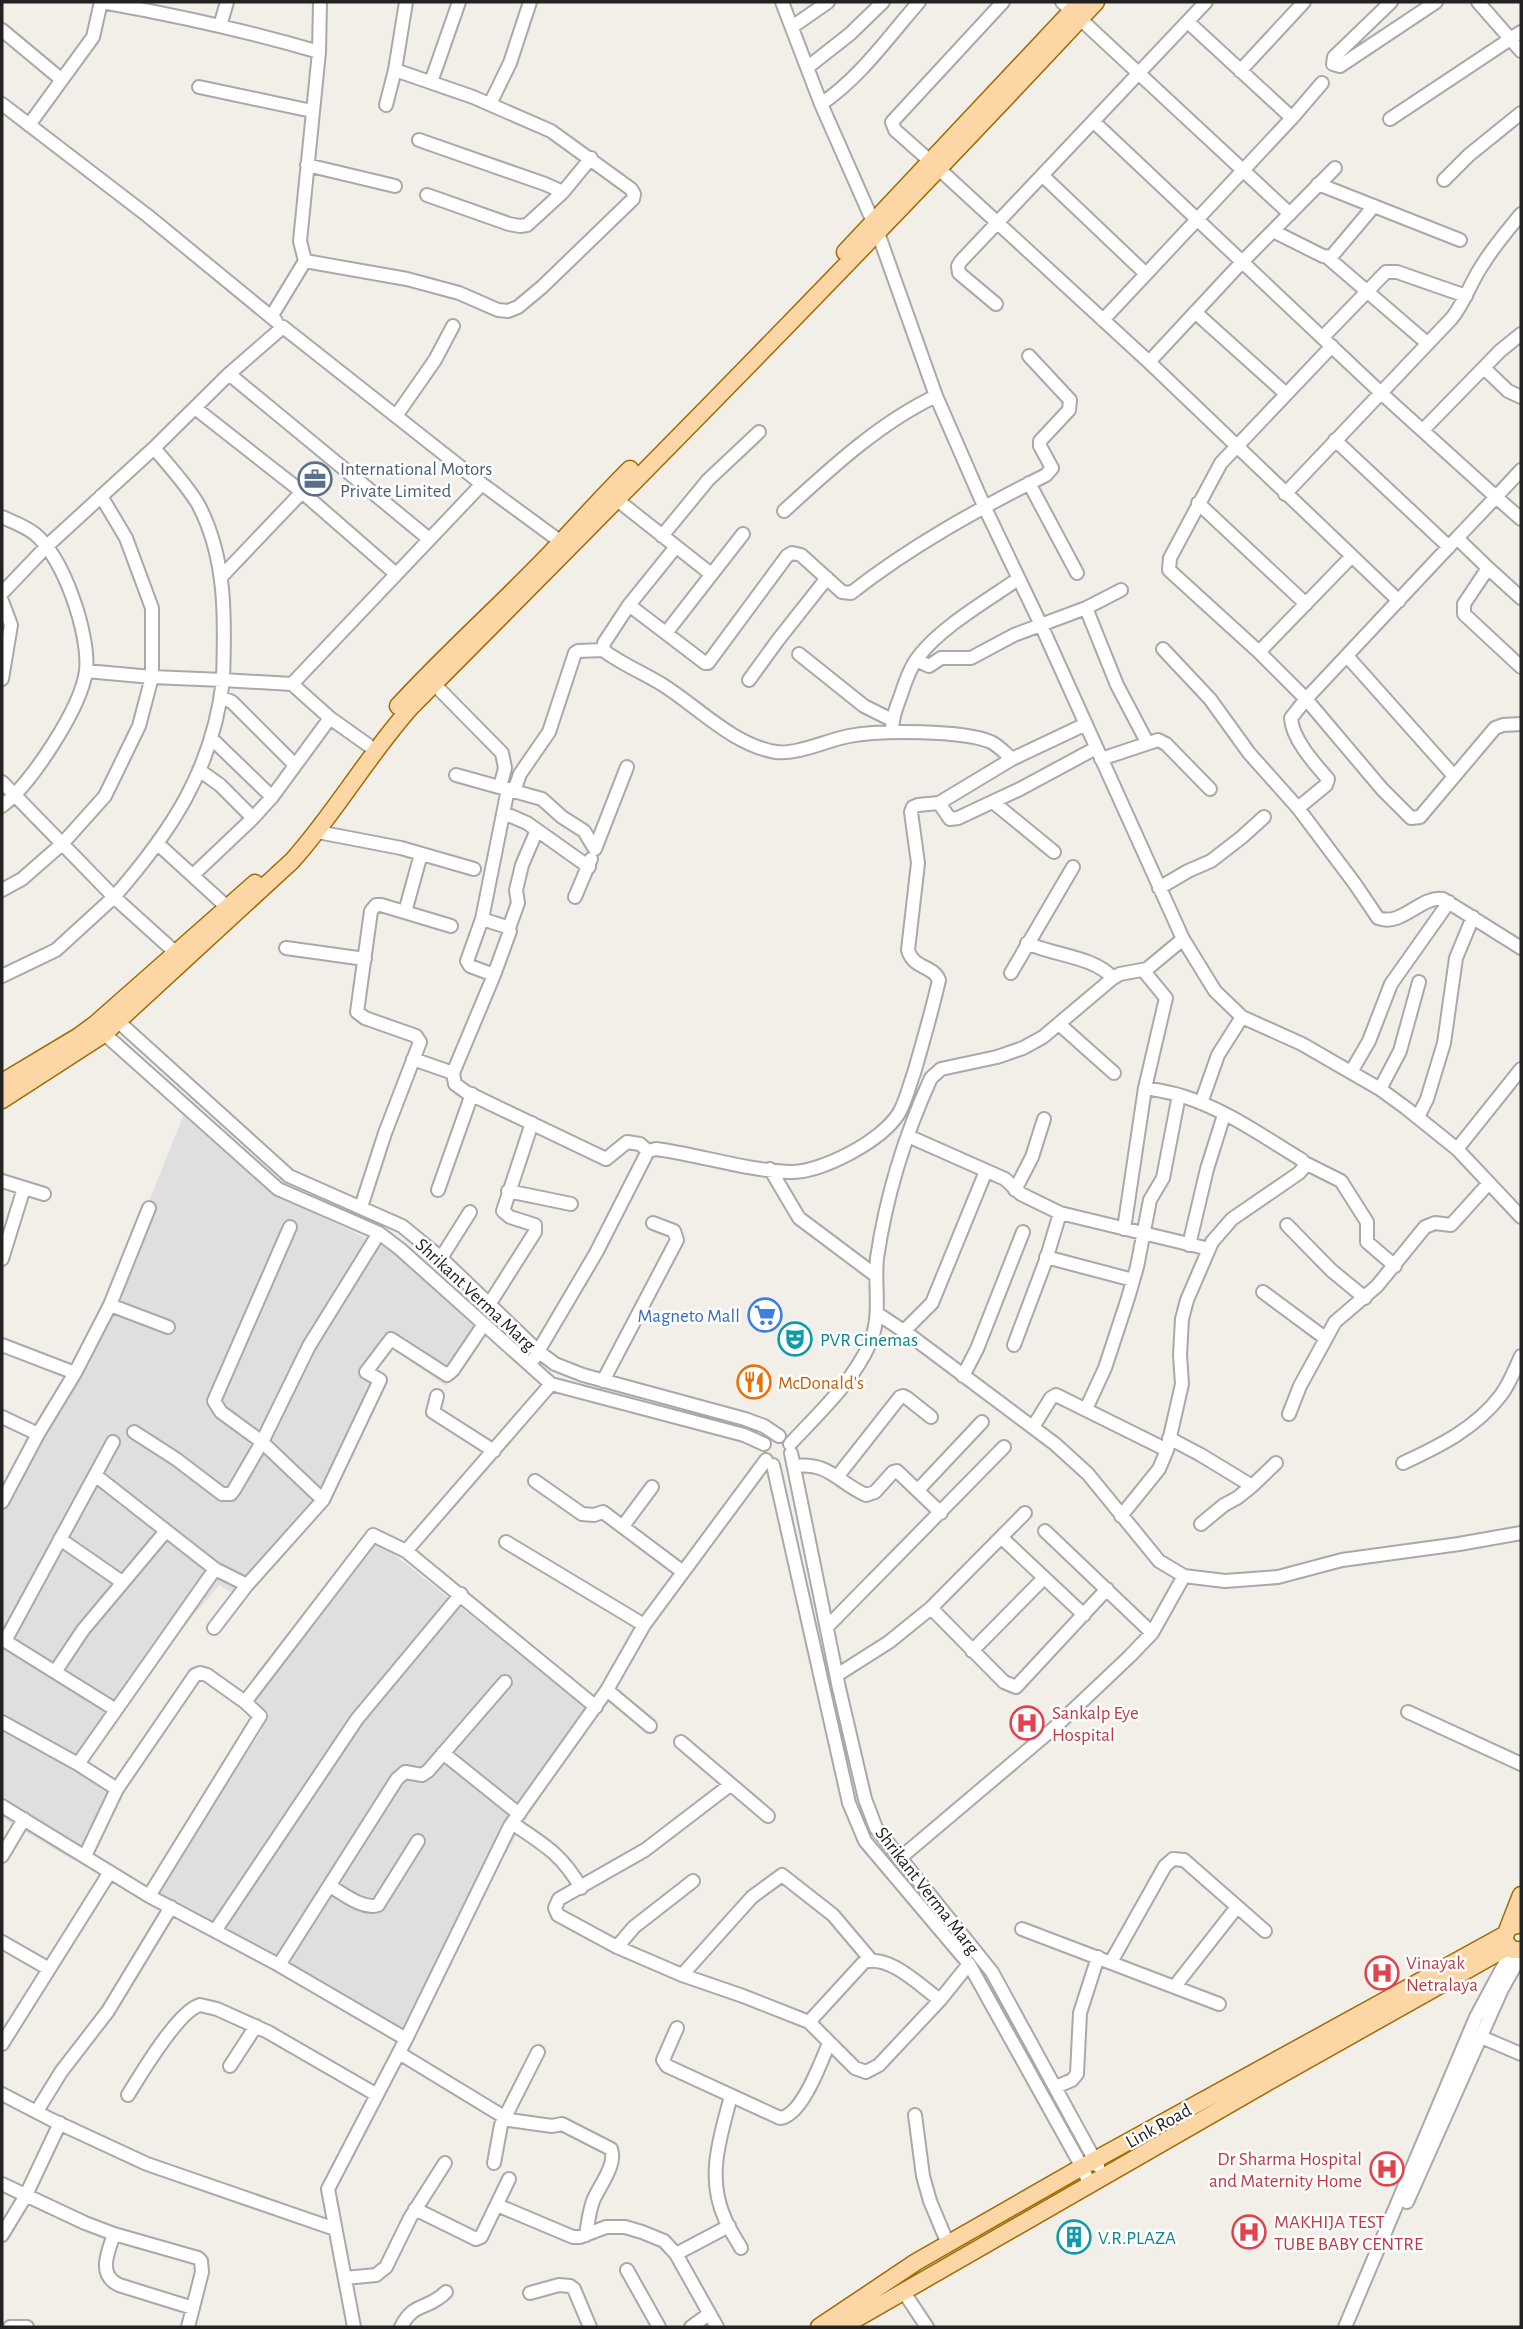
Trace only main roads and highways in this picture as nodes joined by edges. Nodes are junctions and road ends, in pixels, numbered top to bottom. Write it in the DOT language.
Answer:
graph roads {
  1 [pos="1096,2"];
  2 [pos="1073,8"];
  3 [pos="875,227"];
  4 [pos="113,1017"];
  5 [pos="99,1029"];
  6 [pos="2,1082"];
  7 [pos="2,1100"];
  8 [pos="1521,1895"];
  9 [pos="1515,1938"];
  10 [pos="819,2327"];
  11 [pos="842,2327"];
  1 -- 2 [label="main road"];
  2 -- 3 [label="main road"];
  3 -- 4 [label="main road"];
  3 -- 4 [label="main road"];
  4 -- 5 [label="main road"];
  5 -- 6 [label="main road"];
  5 -- 7 [label="main road"];
  8 -- 9 [label="main road"];
  9 -- 10 [label="main road, Link Road"];
  9 -- 11 [label="main road, Link Road"];
}
